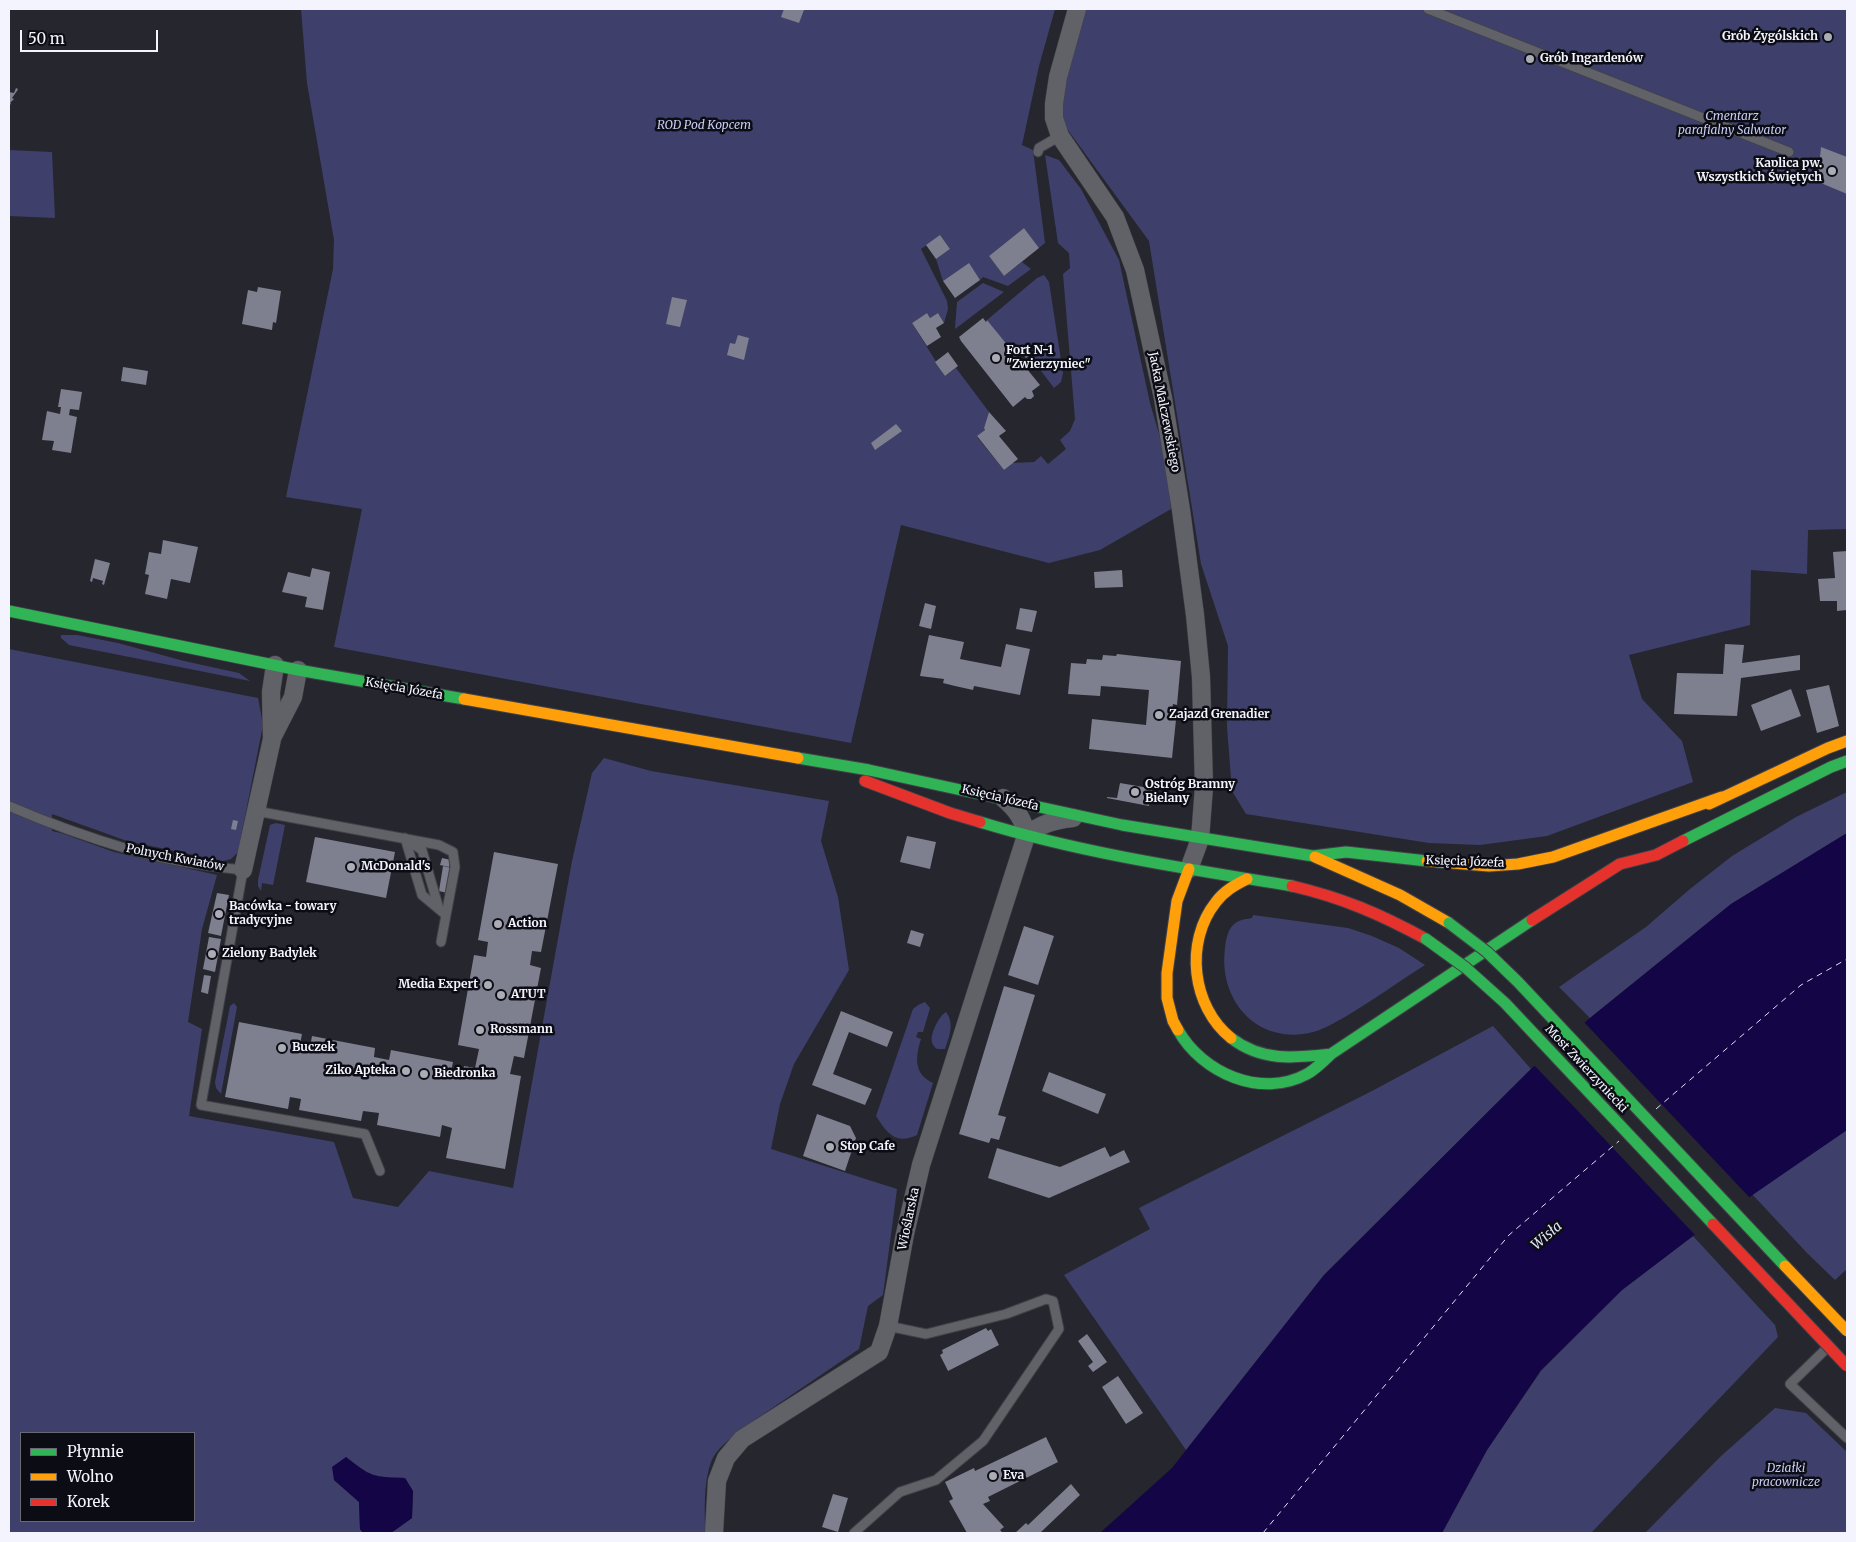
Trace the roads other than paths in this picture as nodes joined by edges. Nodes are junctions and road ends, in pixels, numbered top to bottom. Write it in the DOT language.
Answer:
graph roads {
  1 [pos="1077,9"];
  2 [pos="1428,9"];
  3 [pos="1060,136"];
  4 [pos="1038,152"];
  5 [pos="1789,152"];
  6 [pos="9,611"];
  7 [pos="275,665"];
  8 [pos="298,670"];
  9 [pos="272,739"];
  10 [pos="1847,741"];
  11 [pos="801,759"];
  12 [pos="1847,761"];
  13 [pos="1722,797"];
  14 [pos="1003,798"];
  15 [pos="9,806"];
  16 [pos="256,811"];
  17 [pos="1083,817"];
  18 [pos="1662,831"];
  19 [pos="1026,836"];
  20 [pos="405,838"];
  21 [pos="1200,839"];
  22 [pos="1638,847"];
  23 [pos="1313,856"];
  24 [pos="1620,864"];
  25 [pos="1189,869"];
  26 [pos="243,870"];
  27 [pos="1247,879"];
  28 [pos="442,912"];
  29 [pos="441,942"];
  30 [pos="1331,1054"];
  31 [pos="380,1171"];
  32 [pos="888,1326"];
  33 [pos="1842,1333"];
  34 [pos="1847,1366"];
  35 [pos="1847,1438"];
  36 [pos="714,1533"];
  37 [pos="854,1533"];
  1 -- 3 [label="street, Jacka Malczewskiego"];
  2 -- 5 [label="lane"];
  3 -- 4 [label="lane"];
  3 -- 21 [label="street, Jacka Malczewskiego"];
  6 -- 7 [label="main road, Księcia Józefa"];
  7 -- 8 [label="main road, Księcia Józefa"];
  7 -- 9 [label="street"];
  8 -- 9 [label="street"];
  8 -- 11 [label="main road, Księcia Józefa"];
  9 -- 16 [label="street"];
  10 -- 13 [label="main road, Księcia Józefa"];
  11 -- 14 [label="main road, Księcia Józefa"];
  11 -- 19 [label="main road, Księcia Józefa"];
  12 -- 24 [label="main road"];
  13 -- 18 [label="main road, Księcia Józefa"];
  13 -- 23 [label="main road, Księcia Józefa"];
  14 -- 17 [label="main road, Księcia Józefa"];
  14 -- 19 [label="street"];
  15 -- 26 [label="lane, Polnych Kwiatów"];
  16 -- 20 [label="lane"];
  16 -- 26 [label="street"];
  17 -- 19 [label="street"];
  17 -- 21 [label="main road, Księcia Józefa"];
  19 -- 25 [label="main road, Księcia Józefa"];
  19 -- 32 [label="street, Wioślarska"];
  20 -- 28 [label="lane"];
  20 -- 28 [label="lane"];
  21 -- 23 [label="main road, Księcia Józefa"];
  21 -- 25 [label="street"];
  22 -- 24 [label="main road"];
  23 -- 33 [label="main road, Most Zwierzyniecki, bridge"];
  24 -- 30 [label="main road"];
  25 -- 27 [label="main road, Księcia Józefa"];
  25 -- 30 [label="main road"];
  26 -- 31 [label="lane"];
  27 -- 30 [label="main road"];
  27 -- 34 [label="main road, Most Zwierzyniecki, bridge"];
  28 -- 29 [label="lane"];
  32 -- 36 [label="street, Wioślarska"];
  32 -- 37 [label="lane"];
  33 -- 35 [label="lane"];
}
